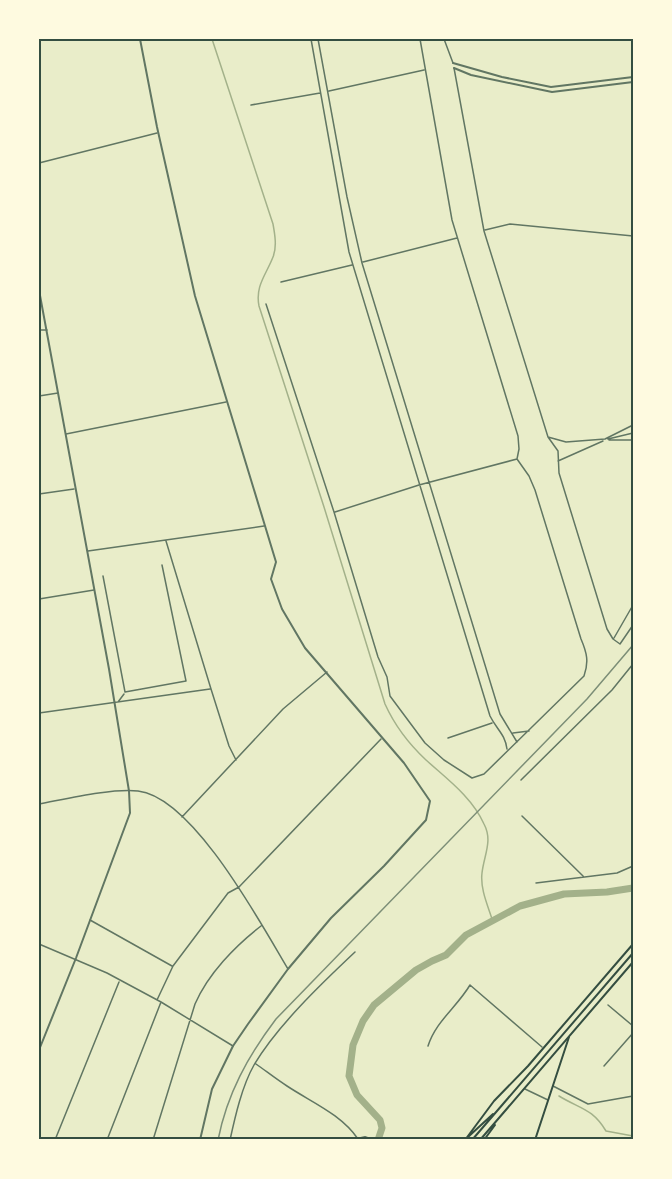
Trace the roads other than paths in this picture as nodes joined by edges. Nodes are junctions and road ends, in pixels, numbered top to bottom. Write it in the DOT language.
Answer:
graph roads {
  1 [pos="140,39"];
  2 [pos="311,39"];
  3 [pos="318,39"];
  4 [pos="420,39"];
  5 [pos="444,39"];
  6 [pos="453,63"];
  7 [pos="454,68"];
  8 [pos="425,70"];
  9 [pos="633,77"];
  10 [pos="633,82"];
  11 [pos="328,91"];
  12 [pos="321,93"];
  13 [pos="251,105"];
  14 [pos="158,132"];
  15 [pos="39,163"];
  16 [pos="484,231"];
  17 [pos="633,236"];
  18 [pos="457,238"];
  19 [pos="362,263"];
  20 [pos="353,265"];
  21 [pos="281,282"];
  22 [pos="39,290"];
  23 [pos="266,304"];
  24 [pos="39,330"];
  25 [pos="47,330"];
  26 [pos="58,393"];
  27 [pos="39,396"];
  28 [pos="228,401"];
  29 [pos="633,425"];
  30 [pos="633,433"];
  31 [pos="65,434"];
  32 [pos="548,437"];
  33 [pos="605,440"];
  34 [pos="633,440"];
  35 [pos="517,459"];
  36 [pos="558,461"];
  37 [pos="429,483"];
  38 [pos="419,485"];
  39 [pos="75,489"];
  40 [pos="39,494"];
  41 [pos="334,512"];
  42 [pos="266,526"];
  43 [pos="165,541"];
  44 [pos="87,551"];
  45 [pos="162,565"];
  46 [pos="103,576"];
  47 [pos="94,590"];
  48 [pos="39,599"];
  49 [pos="633,605"];
  50 [pos="633,625"];
  51 [pos="613,639"];
  52 [pos="633,664"];
  53 [pos="327,672"];
  54 [pos="211,689"];
  55 [pos="125,692"];
  56 [pos="116,703"];
  57 [pos="39,713"];
  58 [pos="493,722"];
  59 [pos="530,730"];
  60 [pos="511,733"];
  61 [pos="382,738"];
  62 [pos="448,738"];
  63 [pos="517,743"];
  64 [pos="508,750"];
  65 [pos="236,760"];
  66 [pos="521,780"];
  67 [pos="129,791"];
  68 [pos="39,804"];
  69 [pos="522,816"];
  70 [pos="182,817"];
  71 [pos="633,866"];
  72 [pos="583,876"];
  73 [pos="536,883"];
  74 [pos="239,887"];
  75 [pos="90,920"];
  76 [pos="262,926"];
  77 [pos="39,944"];
  78 [pos="633,944"];
  79 [pos="355,952"];
  80 [pos="633,953"];
  81 [pos="76,958"];
  82 [pos="633,962"];
  83 [pos="173,966"];
  84 [pos="288,969"];
  85 [pos="119,981"];
  86 [pos="157,1000"];
  87 [pos="161,1002"];
  88 [pos="608,1005"];
  89 [pos="191,1021"];
  90 [pos="633,1026"];
  91 [pos="633,1032"];
  92 [pos="570,1035"];
  93 [pos="233,1046"];
  94 [pos="428,1046"];
  95 [pos="543,1048"];
  96 [pos="39,1050"];
  97 [pos="255,1063"];
  98 [pos="604,1066"];
  99 [pos="552,1085"];
  100 [pos="524,1088"];
  101 [pos="633,1096"];
  102 [pos="548,1100"];
  103 [pos="501,1106"];
  104 [pos="358,1139"];
  105 [pos="55,1140"];
  106 [pos="107,1140"];
  107 [pos="153,1140"];
  108 [pos="200,1140"];
  109 [pos="230,1140"];
  110 [pos="352,1140"];
  111 [pos="373,1140"];
  112 [pos="465,1140"];
  113 [pos="472,1140"];
  114 [pos="482,1140"];
  115 [pos="535,1140"];
  1 -- 14 [label="street"];
  2 -- 12 [label="street"];
  3 -- 11 [label="street"];
  4 -- 8 [label="street"];
  5 -- 6 [label="street"];
  6 -- 7 [label="street"];
  6 -- 9 [label="street"];
  7 -- 10 [label="street"];
  7 -- 16 [label="street"];
  8 -- 11 [label="street"];
  8 -- 18 [label="street"];
  11 -- 19 [label="street"];
  12 -- 13 [label="street"];
  12 -- 20 [label="street"];
  14 -- 15 [label="street"];
  14 -- 28 [label="street"];
  16 -- 17 [label="street"];
  16 -- 32 [label="street"];
  18 -- 19 [label="street"];
  18 -- 35 [label="street"];
  19 -- 37 [label="street"];
  20 -- 21 [label="street"];
  20 -- 38 [label="street"];
  22 -- 25 [label="street"];
  23 -- 41 [label="street"];
  24 -- 25 [label="street"];
  25 -- 26 [label="street"];
  26 -- 27 [label="street"];
  26 -- 31 [label="street"];
  28 -- 31 [label="street"];
  28 -- 42 [label="street"];
  29 -- 33 [label="street"];
  30 -- 33 [label="street"];
  31 -- 39 [label="street"];
  32 -- 33 [label="street"];
  32 -- 36 [label="street"];
  33 -- 34 [label="street"];
  33 -- 36 [label="street"];
  35 -- 37 [label="street"];
  35 -- 59 [label="street"];
  36 -- 51 [label="street"];
  37 -- 38 [label="street"];
  37 -- 60 [label="street"];
  38 -- 41 [label="street"];
  38 -- 58 [label="street"];
  39 -- 40 [label="street"];
  39 -- 44 [label="street"];
  41 -- 64 [label="street"];
  42 -- 43 [label="street"];
  42 -- 53 [label="street"];
  43 -- 44 [label="street"];
  43 -- 54 [label="street"];
  44 -- 47 [label="street"];
  45 -- 55 [label="street"];
  46 -- 55 [label="street"];
  47 -- 48 [label="street"];
  47 -- 56 [label="street"];
  49 -- 51 [label="street"];
  50 -- 51 [label="street"];
  52 -- 66 [label="street"];
  53 -- 61 [label="street"];
  53 -- 65 [label="street"];
  54 -- 56 [label="street"];
  54 -- 65 [label="street"];
  55 -- 56 [label="street"];
  56 -- 57 [label="street"];
  56 -- 67 [label="street"];
  58 -- 62 [label="street"];
  58 -- 64 [label="street"];
  59 -- 60 [label="street"];
  59 -- 63 [label="street"];
  60 -- 63 [label="street"];
  61 -- 74 [label="street"];
  61 -- 84 [label="street"];
  63 -- 64 [label="street"];
  65 -- 70 [label="street"];
  67 -- 68 [label="street"];
  67 -- 70 [label="street"];
  67 -- 75 [label="street"];
  69 -- 72 [label="street"];
  70 -- 74 [label="street"];
  71 -- 72 [label="street"];
  72 -- 73 [label="street"];
  74 -- 76 [label="street"];
  74 -- 83 [label="street"];
  75 -- 81 [label="street"];
  75 -- 83 [label="street"];
  76 -- 84 [label="street"];
  76 -- 89 [label="street"];
  77 -- 81 [label="street"];
  78 -- 95 [label="main road"];
  79 -- 97 [label="street"];
  80 -- 103 [label="main road"];
  81 -- 85 [label="street"];
  81 -- 96 [label="street"];
  82 -- 92 [label="main road"];
  83 -- 86 [label="street"];
  84 -- 93 [label="street"];
  85 -- 86 [label="street"];
  85 -- 105 [label="street"];
  86 -- 87 [label="street"];
  87 -- 89 [label="street"];
  87 -- 106 [label="street"];
  88 -- 90 [label="street"];
  89 -- 93 [label="street"];
  89 -- 107 [label="street"];
  91 -- 98 [label="street"];
  92 -- 99 [label="main road"];
  92 -- 100 [label="main road"];
  93 -- 108 [label="street"];
  94 -- 95 [label="street"];
  95 -- 112 [label="main road"];
  97 -- 104 [label="street"];
  97 -- 109 [label="street"];
  99 -- 101 [label="street"];
  99 -- 102 [label="main road"];
  100 -- 102 [label="street"];
  100 -- 114 [label="main road"];
  102 -- 115 [label="main road"];
  103 -- 112 [label="main road"];
  103 -- 113 [label="main road"];
  104 -- 110 [label="street"];
  104 -- 111 [label="street"];
}
